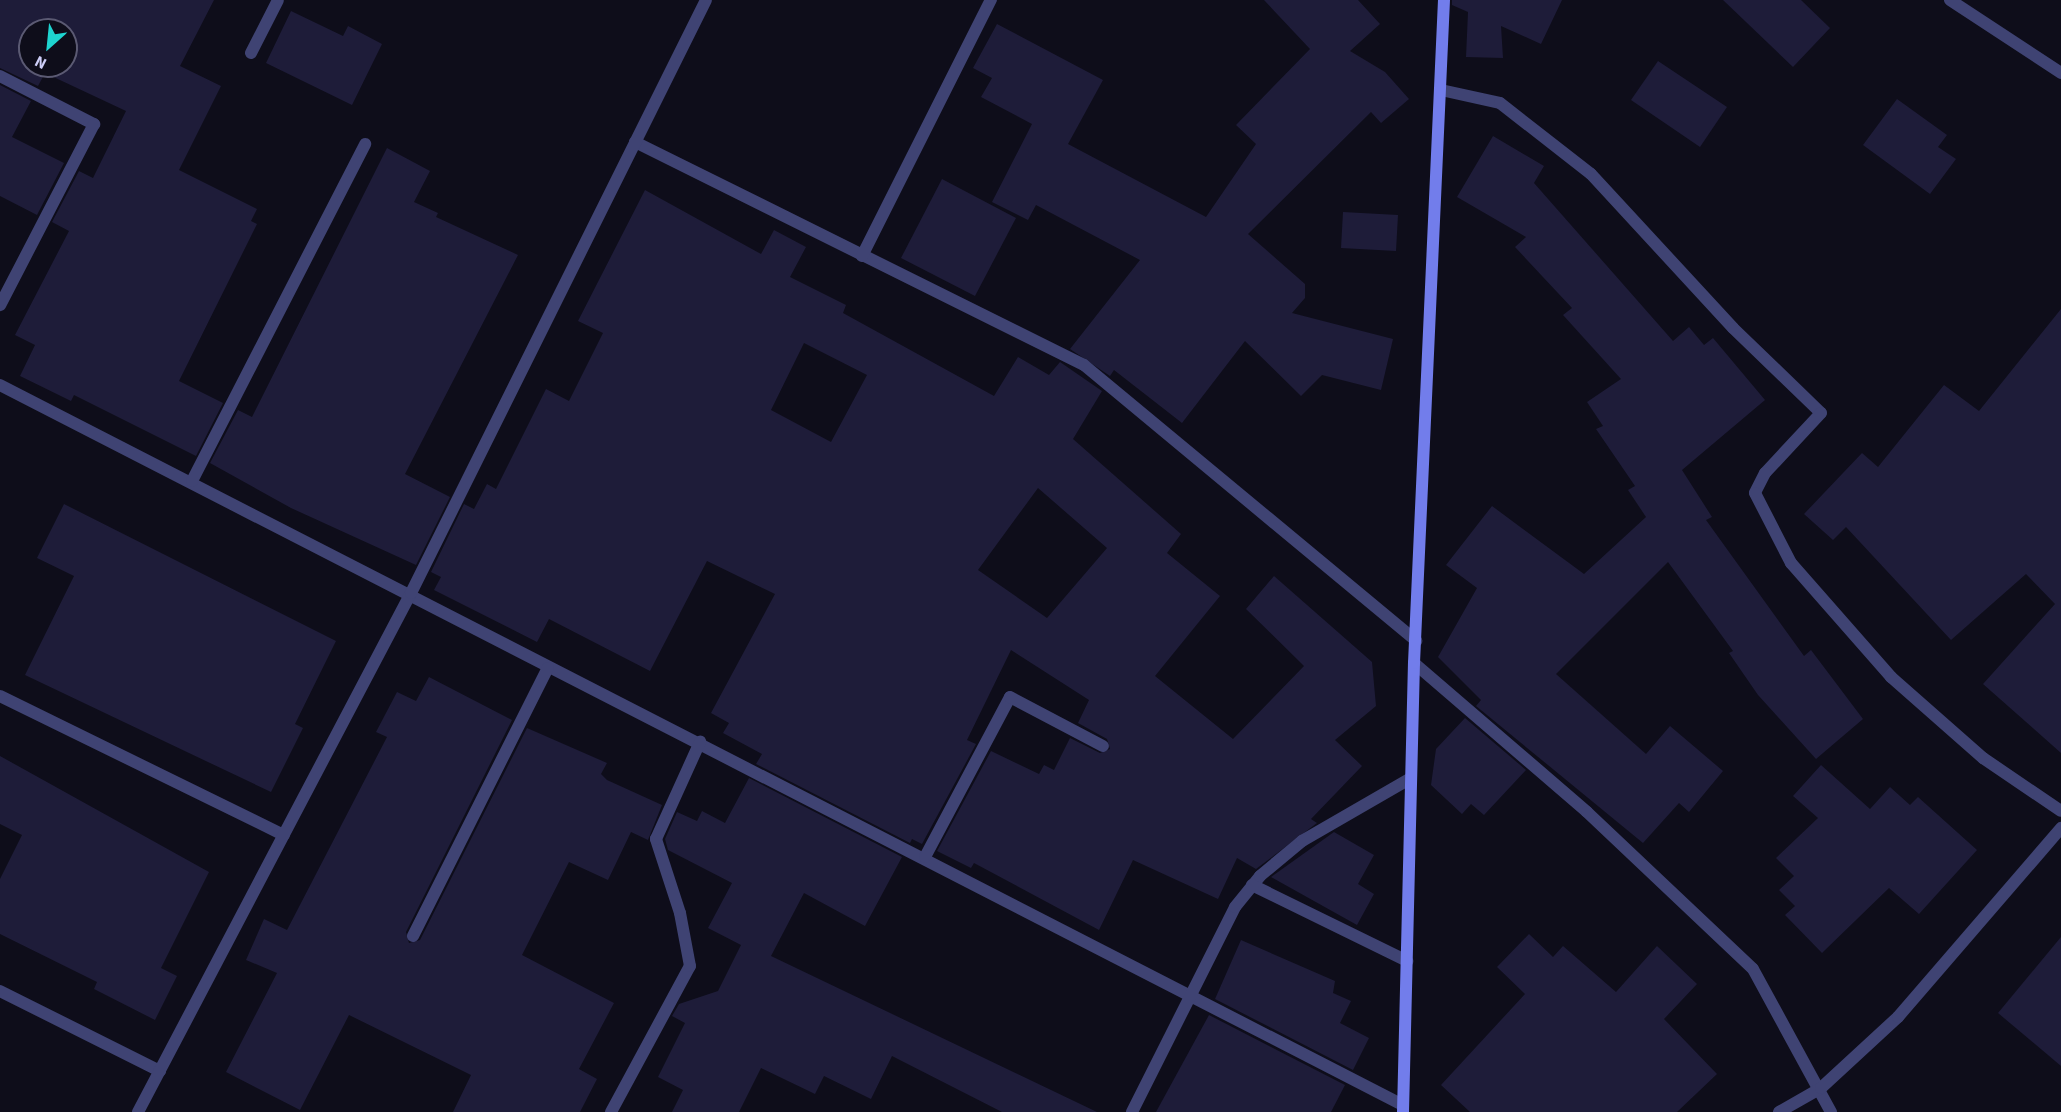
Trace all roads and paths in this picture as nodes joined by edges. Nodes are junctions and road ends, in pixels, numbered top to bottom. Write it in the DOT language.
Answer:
graph roads {
  1 [pos="278,0"];
  2 [pos="706,0"];
  3 [pos="991,0"];
  4 [pos="1444,0"];
  5 [pos="1950,0"];
  6 [pos="251,53"];
  7 [pos="2061,73"];
  8 [pos="0,76"];
  9 [pos="1441,90"];
  10 [pos="635,142"];
  11 [pos="365,144"];
  12 [pos="862,256"];
  13 [pos="0,305"];
  14 [pos="0,385"];
  15 [pos="192,481"];
  16 [pos="411,593"];
  17 [pos="1416,641"];
  18 [pos="1414,663"];
  19 [pos="548,668"];
  20 [pos="0,696"];
  21 [pos="700,742"];
  22 [pos="1103,746"];
  23 [pos="1412,778"];
  24 [pos="2061,811"];
  25 [pos="2061,828"];
  26 [pos="284,835"];
  27 [pos="925,857"];
  28 [pos="1252,885"];
  29 [pos="413,936"];
  30 [pos="1407,961"];
  31 [pos="0,991"];
  32 [pos="1194,994"];
  33 [pos="160,1071"];
  34 [pos="1821,1088"];
  35 [pos="1403,1108"];
  36 [pos="138,1112"];
  37 [pos="611,1112"];
  38 [pos="1132,1112"];
  39 [pos="1779,1112"];
  40 [pos="1831,1112"];
  1 -- 6 [label="street"];
  2 -- 10 [label="street"];
  3 -- 12 [label="street"];
  4 -- 9 [label="street"];
  5 -- 7 [label="street"];
  8 -- 13 [label="street"];
  9 -- 17 [label="street"];
  9 -- 24 [label="street"];
  10 -- 12 [label="street"];
  10 -- 16 [label="street"];
  11 -- 15 [label="street"];
  12 -- 17 [label="street"];
  14 -- 15 [label="street"];
  15 -- 16 [label="street"];
  16 -- 19 [label="street"];
  16 -- 26 [label="street"];
  17 -- 18 [label="street"];
  18 -- 23 [label="street"];
  18 -- 34 [label="street"];
  19 -- 21 [label="street"];
  19 -- 29 [label="street"];
  20 -- 26 [label="street"];
  21 -- 27 [label="street"];
  21 -- 37 [label="street"];
  22 -- 27 [label="street"];
  23 -- 28 [label="street"];
  23 -- 30 [label="street"];
  25 -- 34 [label="street"];
  26 -- 33 [label="street"];
  27 -- 32 [label="street"];
  28 -- 30 [label="street"];
  28 -- 32 [label="street"];
  30 -- 35 [label="street"];
  31 -- 33 [label="street"];
  32 -- 35 [label="street"];
  32 -- 38 [label="street"];
  33 -- 36 [label="street"];
  34 -- 39 [label="street"];
  34 -- 40 [label="street"];
}
